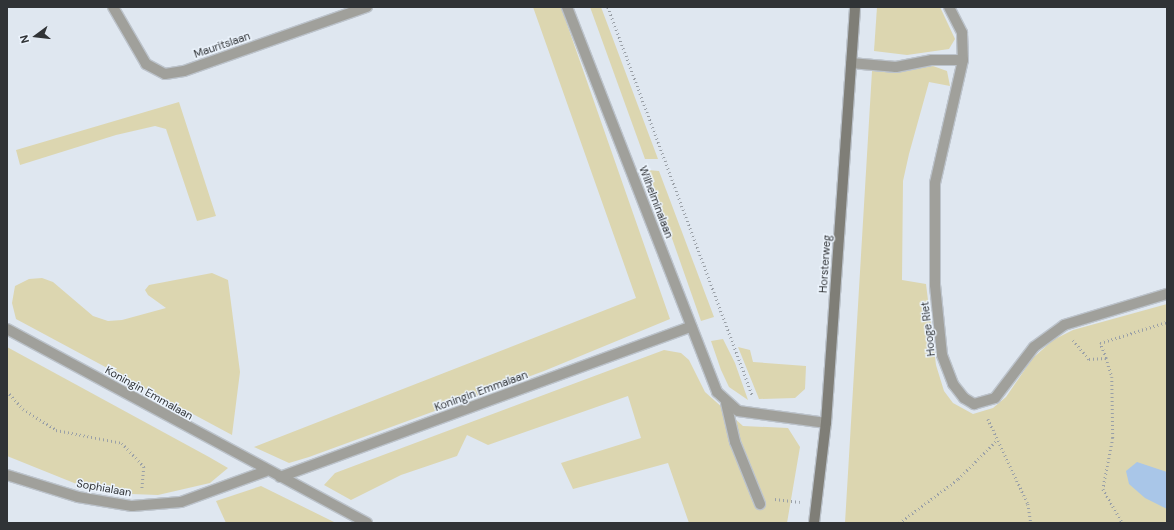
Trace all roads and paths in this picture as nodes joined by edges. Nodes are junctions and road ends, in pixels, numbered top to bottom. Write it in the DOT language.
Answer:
graph roads {
  1 [pos="113,7"];
  2 [pos="367,7"];
  3 [pos="567,7"];
  4 [pos="608,7"];
  5 [pos="855,7"];
  6 [pos="949,7"];
  7 [pos="963,60"];
  8 [pos="851,63"];
  9 [pos="1167,294"];
  10 [pos="1167,322"];
  11 [pos="1064,324"];
  12 [pos="691,327"];
  13 [pos="7,329"];
  14 [pos="1106,358"];
  15 [pos="7,391"];
  16 [pos="726,403"];
  17 [pos="979,404"];
  18 [pos="758,416"];
  19 [pos="826,423"];
  20 [pos="997,440"];
  21 [pos="266,471"];
  22 [pos="7,475"];
  23 [pos="280,477"];
  24 [pos="758,501"];
  25 [pos="816,504"];
  26 [pos="140,505"];
  27 [pos="367,523"];
  28 [pos="814,523"];
  29 [pos="898,523"];
  30 [pos="1031,523"];
  31 [pos="1123,523"];
  1 -- 2 [label="street, Mauritslaan"];
  3 -- 12 [label="street, Wilhelminalaan"];
  4 -- 18 [label="path"];
  5 -- 8 [label="main road, Horsterweg"];
  6 -- 7 [label="street, Hooge Riet"];
  7 -- 8 [label="street"];
  7 -- 17 [label="street, Hooge Riet"];
  8 -- 19 [label="main road, Horsterweg"];
  9 -- 11 [label="street"];
  10 -- 14 [label="path"];
  11 -- 14 [label="path"];
  11 -- 17 [label="street"];
  12 -- 16 [label="street, Wilhelminalaan"];
  12 -- 23 [label="street, Koningin Emmalaan"];
  13 -- 21 [label="street, Koningin Emmalaan"];
  14 -- 31 [label="path"];
  15 -- 26 [label="path"];
  16 -- 18 [label="street, Wilhelminalaan"];
  16 -- 24 [label="street, Wilhelminalaan"];
  17 -- 20 [label="path"];
  18 -- 19 [label="street, Wilhelminalaan"];
  19 -- 25 [label="main road, Horsterweg"];
  20 -- 29 [label="path"];
  20 -- 30 [label="path"];
  21 -- 23 [label="street, Koningin Emmalaan"];
  21 -- 26 [label="street, Sophialaan"];
  22 -- 26 [label="street, Sophialaan"];
  23 -- 27 [label="street, Koningin Emmalaan"];
  24 -- 25 [label="path"];
  25 -- 28 [label="main road, Horsterweg"];
}
